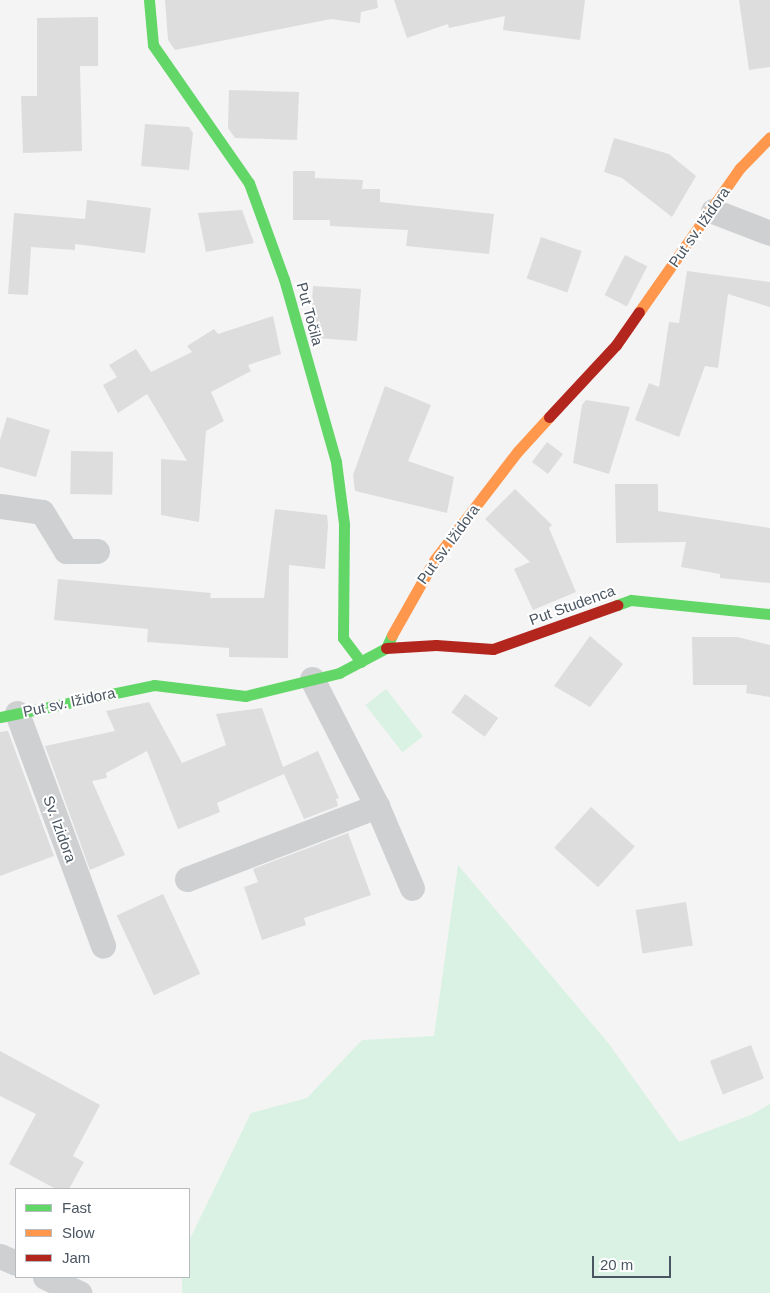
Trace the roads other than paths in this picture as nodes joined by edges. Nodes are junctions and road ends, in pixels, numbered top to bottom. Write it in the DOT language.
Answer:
graph roads {
  1 [pos="149,0"];
  2 [pos="770,137"];
  3 [pos="713,211"];
  4 [pos="770,233"];
  5 [pos="0,506"];
  6 [pos="97,551"];
  7 [pos="770,614"];
  8 [pos="386,648"];
  9 [pos="361,662"];
  10 [pos="312,679"];
  11 [pos="9,715"];
  12 [pos="377,806"];
  13 [pos="187,879"];
  14 [pos="412,888"];
  15 [pos="103,946"];
  16 [pos="0,1256"];
  17 [pos="15,1263"];
  18 [pos="47,1278"];
  19 [pos="80,1293"];
  1 -- 9 [label="street, Put Točila"];
  2 -- 3 [label="street, Put sv. Ižidora"];
  3 -- 4 [label="street"];
  3 -- 8 [label="street, Put sv. Ižidora"];
  5 -- 6 [label="street"];
  7 -- 8 [label="street, Put Studenca"];
  8 -- 9 [label="street, Put sv. Ižidora"];
  9 -- 10 [label="street, Put sv. Ižidora"];
  10 -- 11 [label="street, Put sv. Ižidora"];
  10 -- 12 [label="street"];
  11 -- 15 [label="street, Sv. Izidora"];
  12 -- 13 [label="street"];
  12 -- 14 [label="street"];
  16 -- 17 [label="street"];
  18 -- 19 [label="street"];
}
